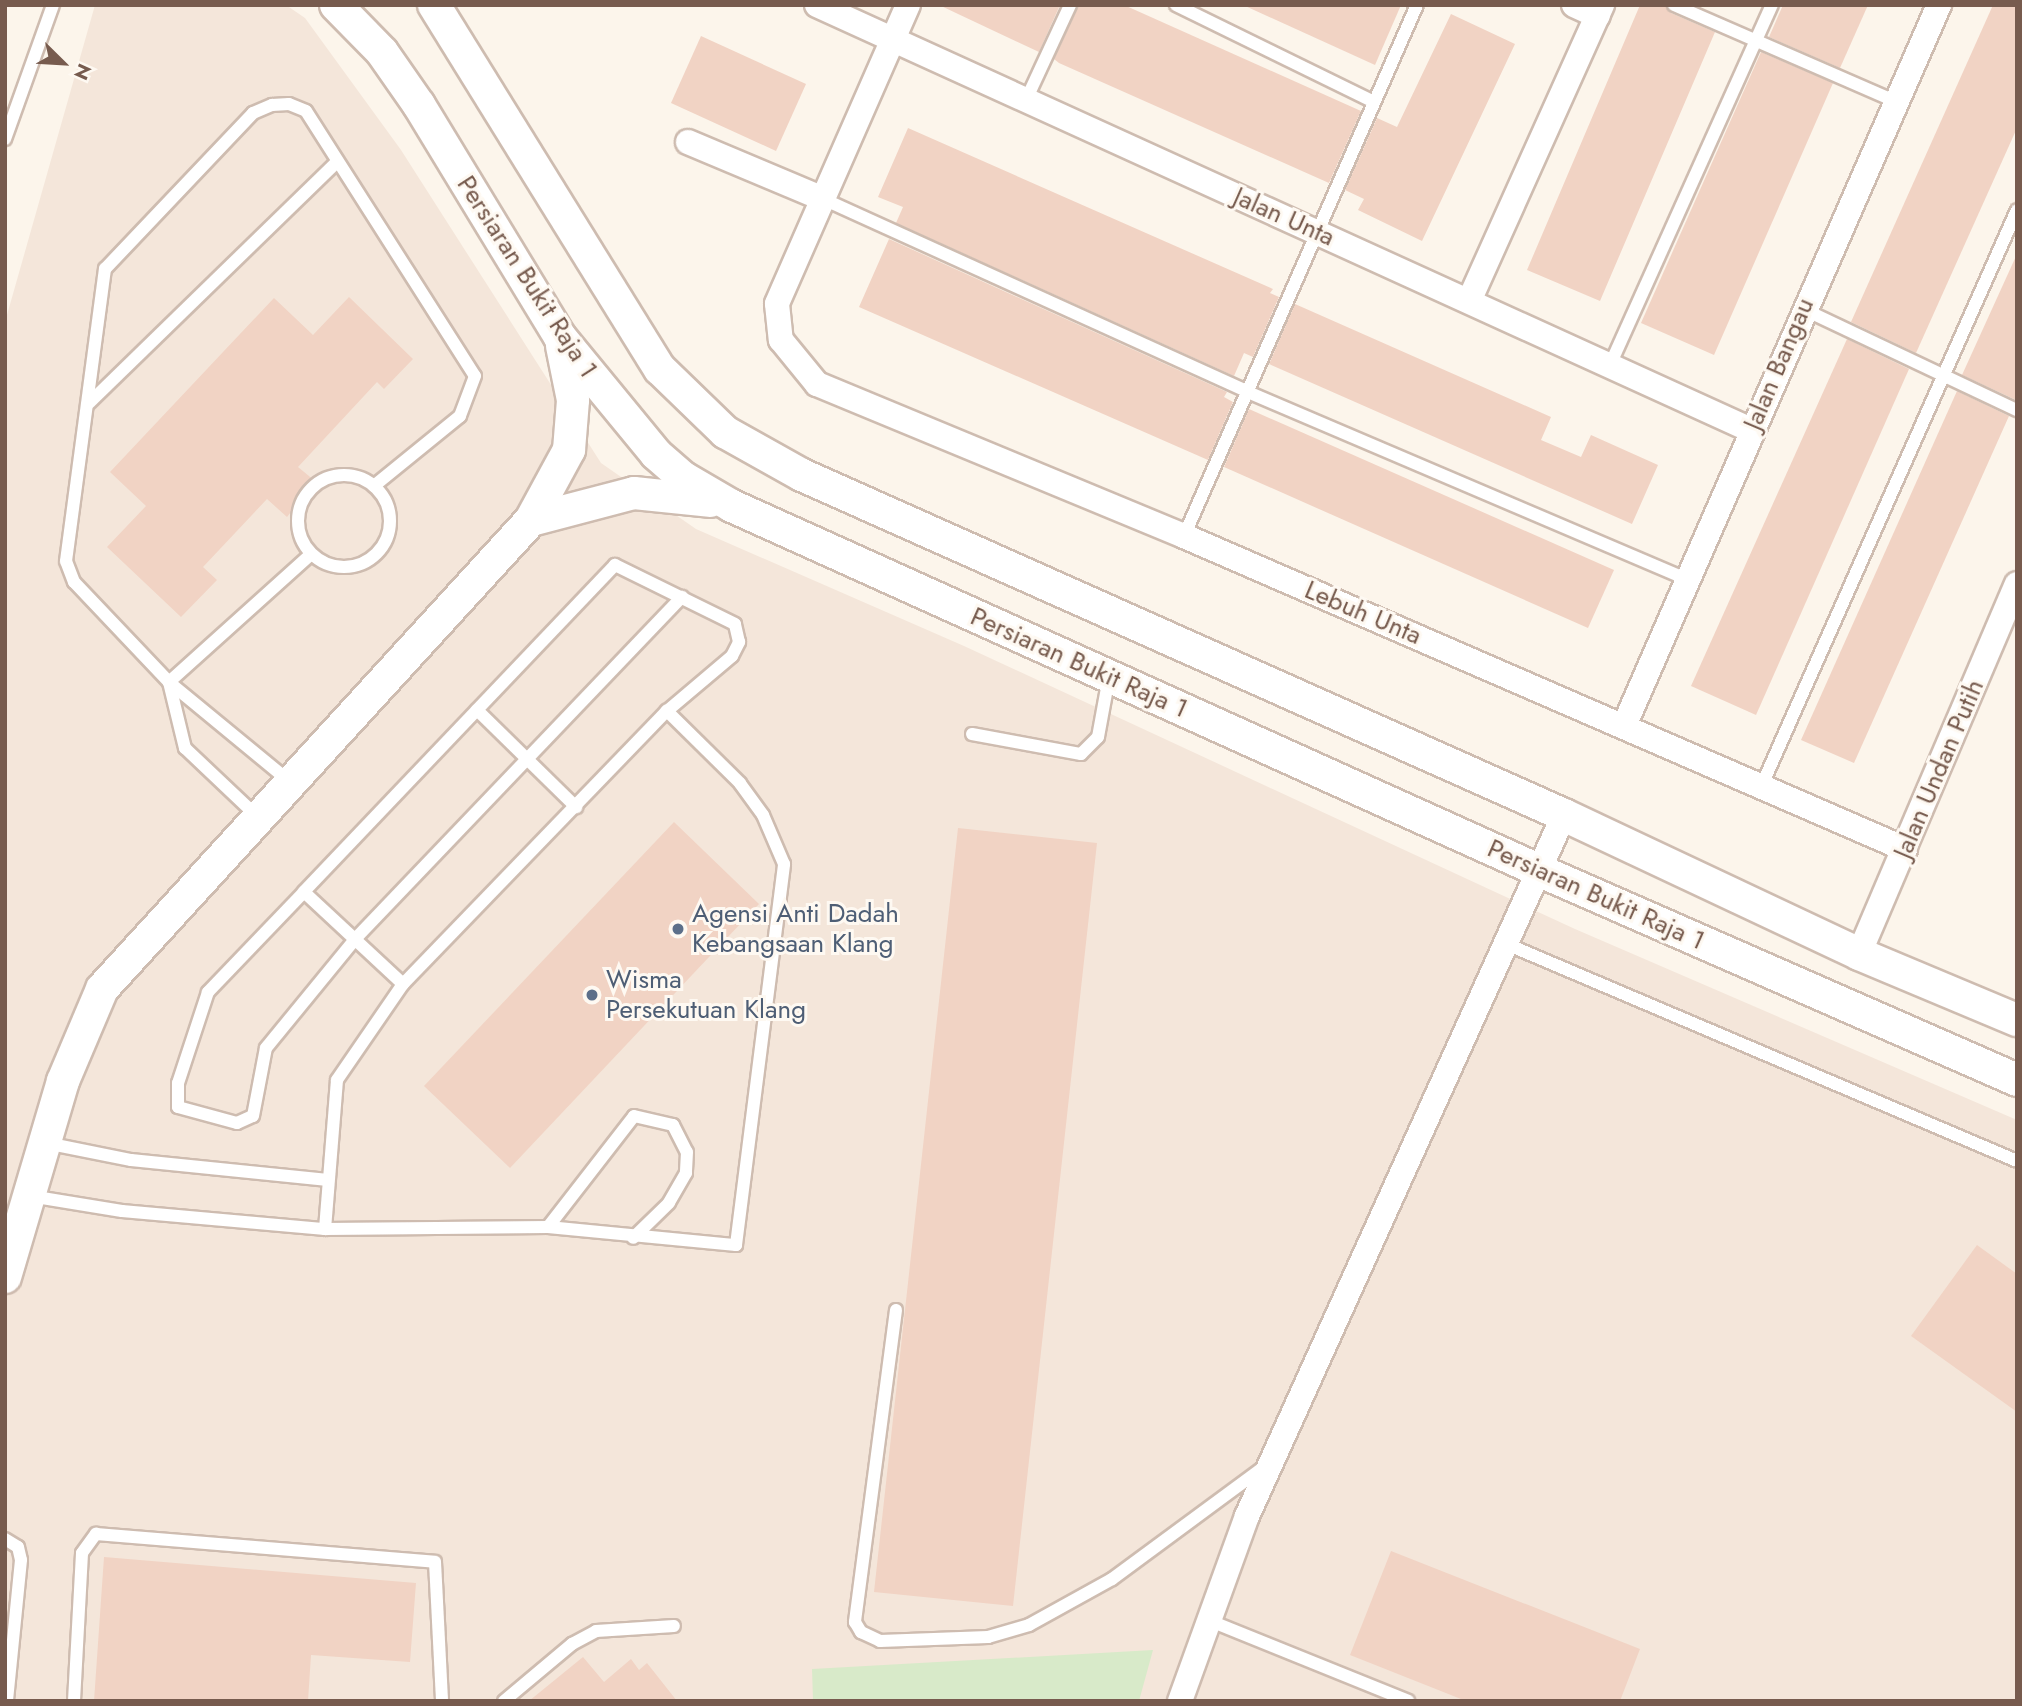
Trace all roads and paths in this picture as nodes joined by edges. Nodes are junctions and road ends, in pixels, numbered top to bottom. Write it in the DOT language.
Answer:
graph roads {
  1 [pos="53,5"];
  2 [pos="336,5"];
  3 [pos="434,5"];
  4 [pos="817,5"];
  5 [pos="908,5"];
  6 [pos="1070,5"];
  7 [pos="1176,5"];
  8 [pos="1417,5"];
  9 [pos="1574,5"];
  10 [pos="1674,5"];
  11 [pos="1772,5"];
  12 [pos="1938,5"];
  13 [pos="1600,10"];
  14 [pos="892,39"];
  15 [pos="1755,42"];
  16 [pos="1026,100"];
  17 [pos="1895,101"];
  18 [pos="1374,102"];
  19 [pos="5,139"];
  20 [pos="688,142"];
  21 [pos="337,162"];
  22 [pos="821,198"];
  23 [pos="2017,210"];
  24 [pos="1317,232"];
  25 [pos="1469,301"];
  26 [pos="1803,309"];
  27 [pos="560,337"];
  28 [pos="1610,366"];
  29 [pos="1943,375"];
  30 [pos="1248,391"];
  31 [pos="89,403"];
  32 [pos="2017,410"];
  33 [pos="1751,430"];
  34 [pos="374,486"];
  35 [pos="732,506"];
  36 [pos="531,520"];
  37 [pos="1184,536"];
  38 [pos="311,554"];
  39 [pos="1685,578"];
  40 [pos="2017,583"];
  41 [pos="682,597"];
  42 [pos="1109,676"];
  43 [pos="169,682"];
  44 [pos="477,710"];
  45 [pos="667,711"];
  46 [pos="1624,726"];
  47 [pos="972,734"];
  48 [pos="527,763"];
  49 [pos="289,781"];
  50 [pos="1761,787"];
  51 [pos="576,807"];
  52 [pos="1564,815"];
  53 [pos="257,816"];
  54 [pos="1905,849"];
  55 [pos="1538,870"];
  56 [pos="304,892"];
  57 [pos="356,938"];
  58 [pos="1504,943"];
  59 [pos="1859,954"];
  60 [pos="403,984"];
  61 [pos="2017,1020"];
  62 [pos="2017,1080"];
  63 [pos="46,1143"];
  64 [pos="2017,1161"];
  65 [pos="328,1180"];
  66 [pos="29,1196"];
  67 [pos="548,1227"];
  68 [pos="324,1229"];
  69 [pos="633,1238"];
  70 [pos="5,1277"];
  71 [pos="896,1310"];
  72 [pos="1270,1462"];
  73 [pos="5,1539"];
  74 [pos="1208,1620"];
  75 [pos="674,1626"];
  76 [pos="7,1701"];
  77 [pos="74,1701"];
  78 [pos="442,1701"];
  79 [pos="504,1701"];
  80 [pos="1180,1701"];
  81 [pos="1408,1701"];
  1 -- 19 [label="lane"];
  2 -- 27 [label="street, Persiaran Bukit Raja 1"];
  3 -- 52 [label="street"];
  4 -- 14 [label="street, Jalan Unta"];
  5 -- 14 [label="street"];
  6 -- 16 [label="lane"];
  7 -- 18 [label="lane"];
  8 -- 18 [label="lane"];
  9 -- 13 [label="street"];
  10 -- 15 [label="lane"];
  11 -- 15 [label="lane"];
  12 -- 17 [label="street, Jalan Bangau"];
  13 -- 25 [label="street"];
  14 -- 16 [label="street, Jalan Unta"];
  14 -- 22 [label="street"];
  15 -- 17 [label="lane"];
  15 -- 28 [label="lane"];
  16 -- 24 [label="street, Jalan Unta"];
  17 -- 26 [label="street, Jalan Bangau"];
  18 -- 24 [label="lane"];
  20 -- 22 [label="street"];
  21 -- 31 [label="lane"];
  21 -- 31 [label="lane"];
  21 -- 34 [label="lane"];
  22 -- 30 [label="lane"];
  22 -- 37 [label="street, Lebuh Unta"];
  23 -- 29 [label="lane"];
  24 -- 25 [label="street, Jalan Unta"];
  24 -- 30 [label="lane"];
  25 -- 28 [label="street, Jalan Unta"];
  26 -- 29 [label="lane"];
  26 -- 33 [label="street, Jalan Bangau"];
  27 -- 35 [label="street, Persiaran Bukit Raja 1"];
  27 -- 36 [label="street"];
  28 -- 33 [label="street, Jalan Unta"];
  29 -- 32 [label="lane"];
  29 -- 50 [label="lane"];
  30 -- 37 [label="lane"];
  30 -- 39 [label="lane"];
  31 -- 43 [label="lane"];
  33 -- 39 [label="street, Jalan Bangau"];
  34 -- 38 [label="lane"];
  34 -- 38 [label="lane"];
  35 -- 36 [label="street"];
  35 -- 42 [label="street, Persiaran Bukit Raja 1"];
  36 -- 49 [label="street"];
  37 -- 46 [label="street, Lebuh Unta"];
  38 -- 43 [label="lane"];
  39 -- 46 [label="street, Jalan Bangau"];
  40 -- 54 [label="street, Jalan Undan Putih"];
  41 -- 44 [label="lane"];
  41 -- 45 [label="lane"];
  41 -- 48 [label="lane"];
  42 -- 47 [label="lane"];
  42 -- 55 [label="street, Persiaran Bukit Raja 1"];
  43 -- 49 [label="lane"];
  43 -- 53 [label="lane"];
  44 -- 48 [label="lane"];
  44 -- 56 [label="lane"];
  45 -- 51 [label="lane"];
  45 -- 69 [label="lane"];
  46 -- 50 [label="street, Lebuh Unta"];
  48 -- 51 [label="lane"];
  48 -- 57 [label="lane"];
  49 -- 53 [label="street"];
  50 -- 54 [label="street, Lebuh Unta"];
  51 -- 60 [label="lane"];
  52 -- 55 [label="street"];
  52 -- 59 [label="street"];
  53 -- 63 [label="street"];
  54 -- 59 [label="street, Jalan Undan Putih"];
  55 -- 58 [label="street"];
  55 -- 62 [label="street, Persiaran Bukit Raja 1"];
  56 -- 57 [label="lane"];
  56 -- 57 [label="lane"];
  57 -- 60 [label="lane"];
  58 -- 64 [label="lane"];
  58 -- 72 [label="street"];
  59 -- 61 [label="street"];
  60 -- 65 [label="lane"];
  63 -- 65 [label="lane"];
  63 -- 66 [label="street"];
  65 -- 68 [label="lane"];
  66 -- 68 [label="lane"];
  66 -- 70 [label="street"];
  67 -- 68 [label="lane"];
  67 -- 69 [label="lane"];
  67 -- 69 [label="lane"];
  71 -- 72 [label="lane"];
  72 -- 74 [label="street"];
  73 -- 76 [label="lane"];
  74 -- 80 [label="street"];
  74 -- 81 [label="lane"];
  75 -- 79 [label="lane"];
  77 -- 78 [label="lane"];
}
